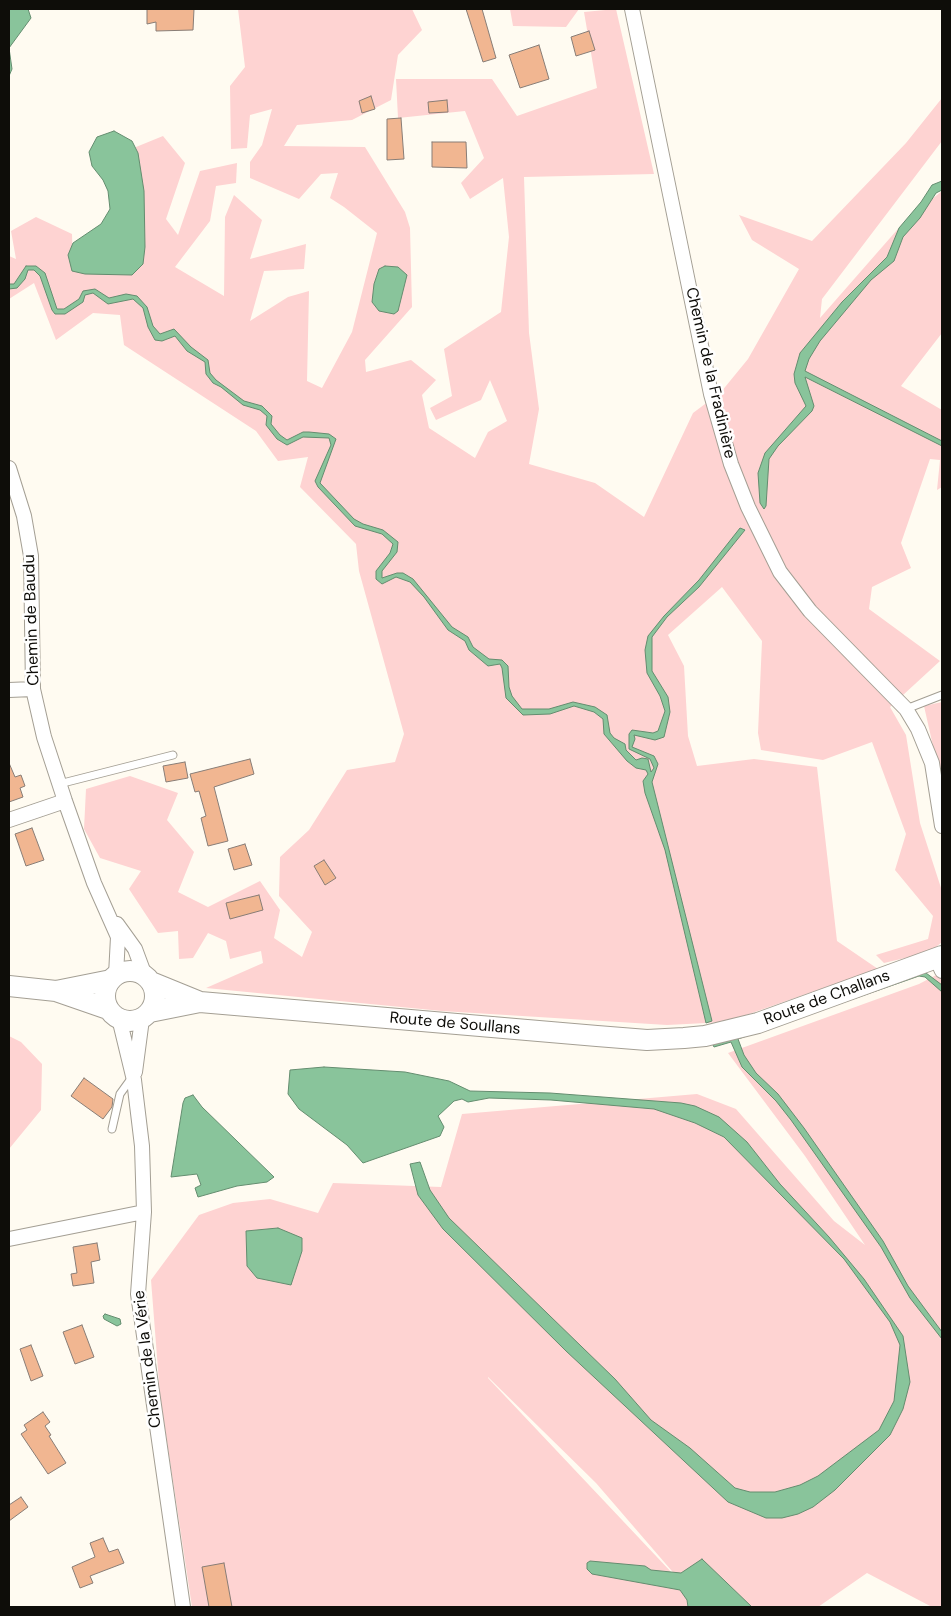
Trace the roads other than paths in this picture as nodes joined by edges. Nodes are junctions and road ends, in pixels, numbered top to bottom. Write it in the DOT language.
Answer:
graph roads {
  1 [pos="632,9"];
  2 [pos="9,468"];
  3 [pos="33,689"];
  4 [pos="9,690"];
  5 [pos="942,695"];
  6 [pos="906,709"];
  7 [pos="174,755"];
  8 [pos="59,784"];
  9 [pos="64,801"];
  10 [pos="9,820"];
  11 [pos="942,826"];
  12 [pos="108,911"];
  13 [pos="940,962"];
  14 [pos="114,977"];
  15 [pos="148,979"];
  16 [pos="9,986"];
  17 [pos="56,991"];
  18 [pos="200,1002"];
  19 [pos="113,1014"];
  20 [pos="146,1015"];
  21 [pos="709,1035"];
  22 [pos="134,1078"];
  23 [pos="112,1129"];
  24 [pos="144,1212"];
  25 [pos="9,1240"];
  26 [pos="183,1607"];
  1 -- 6 [label="street, Chemin de la Fradinière"];
  2 -- 3 [label="street, Chemin de Baudu"];
  3 -- 4 [label="street"];
  3 -- 8 [label="street, Chemin de Baudu"];
  5 -- 6 [label="lane"];
  6 -- 11 [label="street, Chemin de la Fradinière"];
  7 -- 8 [label="lane"];
  8 -- 9 [label="street, Chemin de Baudu"];
  9 -- 10 [label="street"];
  9 -- 12 [label="street, Chemin de Baudu"];
  12 -- 14 [label="street, Chemin de Baudu"];
  12 -- 15 [label="street, Chemin de Baudu"];
  13 -- 21 [label="main road, Route de Challans"];
  14 -- 15 [label="main road"];
  14 -- 17 [label="main road"];
  14 -- 19 [label="main road"];
  15 -- 18 [label="main road, Route de Soullans"];
  15 -- 20 [label="main road"];
  16 -- 17 [label="main road"];
  17 -- 19 [label="main road"];
  18 -- 20 [label="main road, Route de Soullans"];
  18 -- 21 [label="main road, Route de Soullans"];
  19 -- 20 [label="main road"];
  19 -- 22 [label="street, Chemin de la Vérie"];
  20 -- 22 [label="street, Chemin de la Vérie"];
  22 -- 23 [label="lane"];
  22 -- 24 [label="street, Chemin de la Vérie"];
  24 -- 25 [label="street"];
  24 -- 26 [label="street, Chemin de la Vérie"];
}
